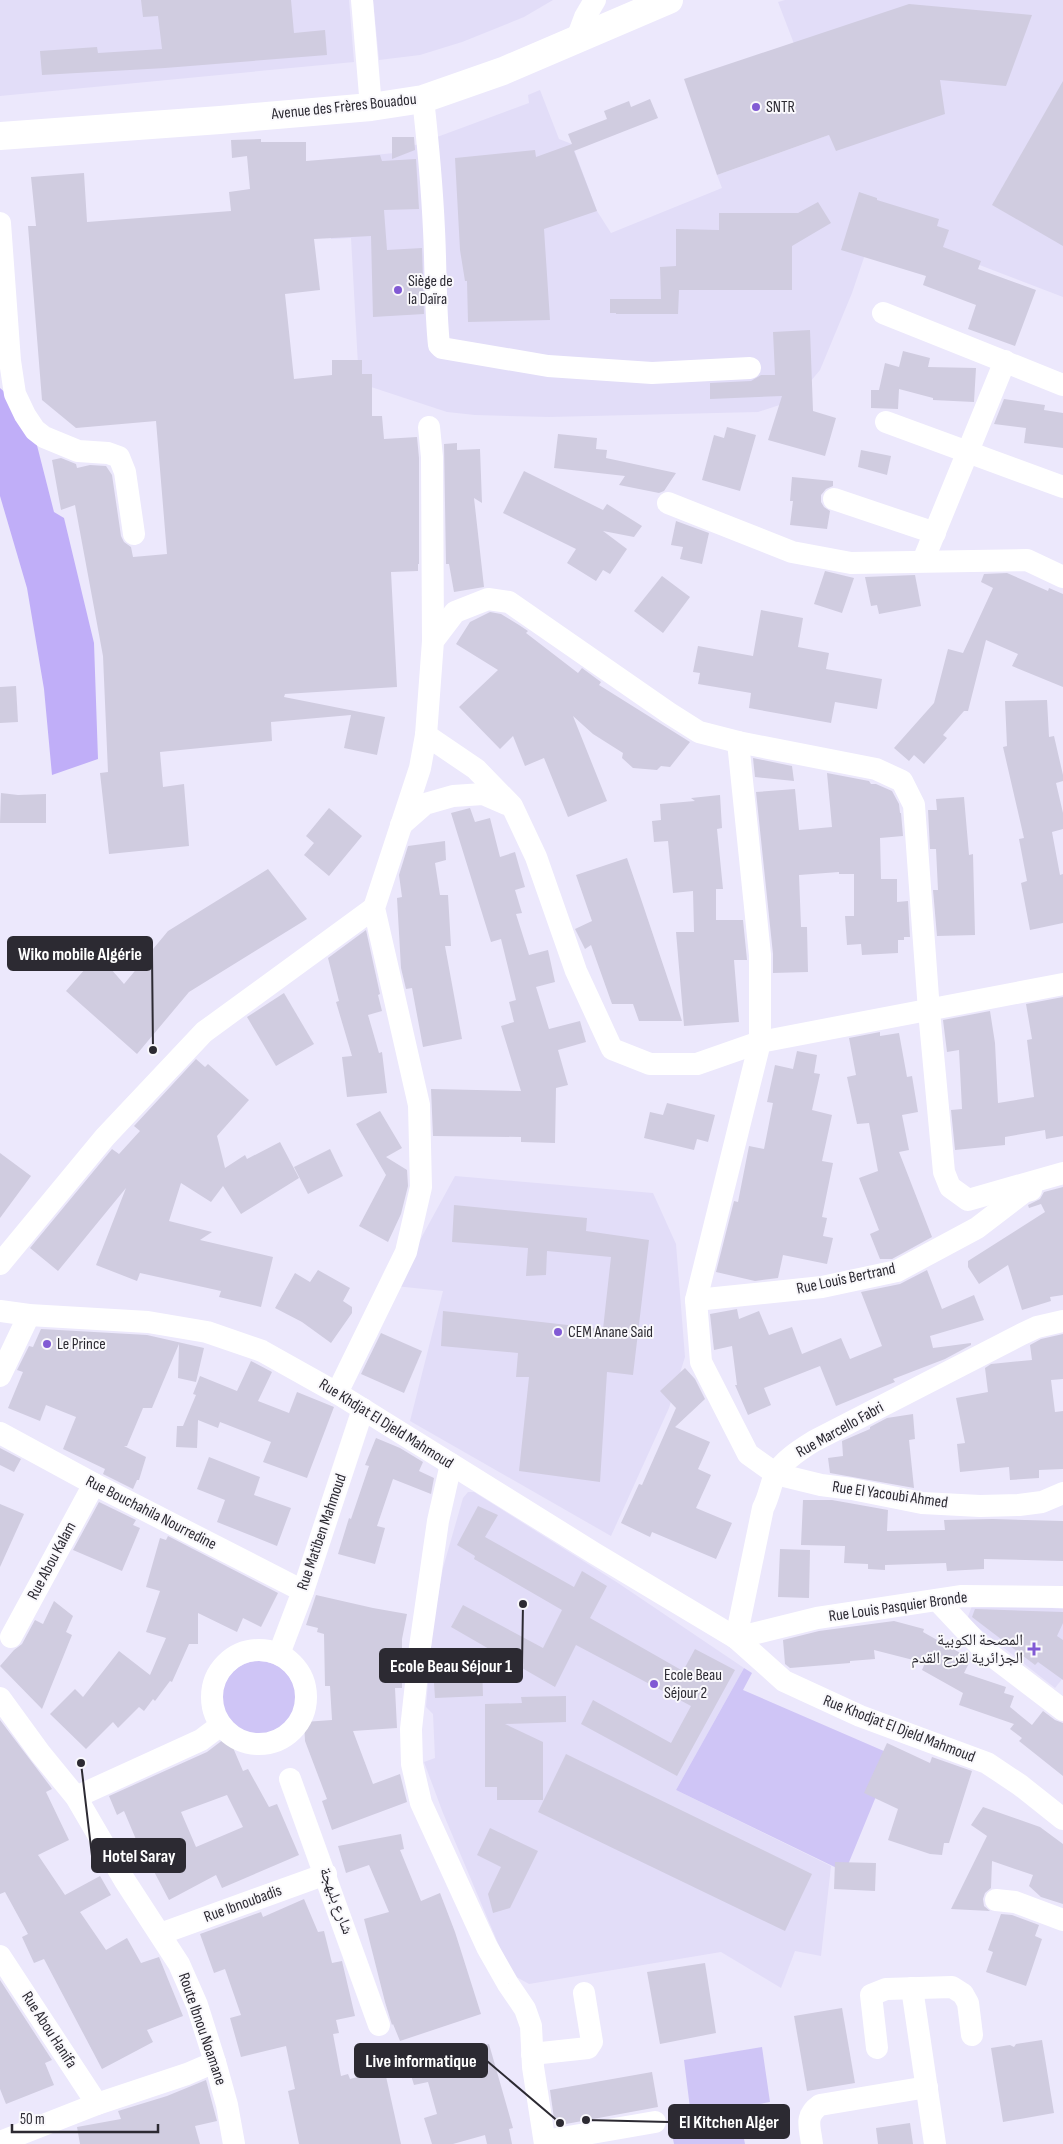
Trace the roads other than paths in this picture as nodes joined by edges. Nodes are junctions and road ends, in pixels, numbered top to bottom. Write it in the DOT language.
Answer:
graph roads {
  1 [pos="362,0"];
  2 [pos="595,0"];
  3 [pos="669,0"];
  4 [pos="576,41"];
  5 [pos="423,99"];
  6 [pos="371,106"];
  7 [pos="0,136"];
  8 [pos="0,223"];
  9 [pos="883,313"];
  10 [pos="1005,361"];
  11 [pos="750,368"];
  12 [pos="1063,385"];
  13 [pos="886,422"];
  14 [pos="429,427"];
  15 [pos="968,451"];
  16 [pos="1063,487"];
  17 [pos="834,499"];
  18 [pos="668,503"];
  19 [pos="935,533"];
  20 [pos="134,534"];
  21 [pos="924,561"];
  22 [pos="1063,576"];
  23 [pos="433,641"];
  24 [pos="426,735"];
  25 [pos="738,742"];
  26 [pos="512,806"];
  27 [pos="401,825"];
  28 [pos="374,908"];
  29 [pos="1063,984"];
  30 [pos="929,1011"];
  31 [pos="760,1042"];
  32 [pos="1063,1173"];
  33 [pos="1063,1180"];
  34 [pos="0,1264"];
  35 [pos="696,1300"];
  36 [pos="0,1310"];
  37 [pos="29,1315"];
  38 [pos="1063,1322"];
  39 [pos="0,1376"];
  40 [pos="337,1393"];
  41 [pos="364,1409"];
  42 [pos="0,1433"];
  43 [pos="451,1464"];
  44 [pos="776,1474"];
  45 [pos="94,1484"];
  46 [pos="1063,1493"];
  47 [pos="303,1591"];
  48 [pos="1063,1597"];
  49 [pos="937,1600"];
  50 [pos="11,1637"];
  51 [pos="736,1638"];
  52 [pos="279,1654"];
  53 [pos="0,1698"];
  54 [pos="1063,1710"];
  55 [pos="221,1725"];
  56 [pos="290,1778"];
  57 [pos="76,1797"];
  58 [pos="1063,1819"];
  59 [pos="326,1874"];
  60 [pos="996,1900"];
  61 [pos="1063,1920"];
  62 [pos="160,1934"];
  63 [pos="0,1956"];
  64 [pos="912,1988"];
  65 [pos="584,1993"];
  66 [pos="379,2025"];
  67 [pos="972,2035"];
  68 [pos="877,2048"];
  69 [pos="532,2054"];
  70 [pos="216,2062"];
  71 [pos="927,2087"];
  72 [pos="98,2104"];
  73 [pos="655,2122"];
  74 [pos="0,2142"];
  75 [pos="545,2142"];
  76 [pos="234,2144"];
  77 [pos="812,2144"];
  78 [pos="935,2144"];
  1 -- 6 [label="street"];
  2 -- 4 [label="street"];
  3 -- 4 [label="main road, Avenue des Frères Bouadou"];
  4 -- 5 [label="main road, Avenue des Frères Bouadou"];
  5 -- 6 [label="main road, Avenue des Frères Bouadou"];
  5 -- 11 [label="street"];
  6 -- 7 [label="main road, Avenue des Frères Bouadou"];
  8 -- 20 [label="street"];
  9 -- 10 [label="street"];
  10 -- 12 [label="street"];
  10 -- 15 [label="street"];
  13 -- 15 [label="street"];
  14 -- 23 [label="street"];
  15 -- 16 [label="street"];
  15 -- 19 [label="street"];
  17 -- 19 [label="street"];
  18 -- 21 [label="street"];
  19 -- 21 [label="street"];
  21 -- 22 [label="street"];
  23 -- 24 [label="street"];
  23 -- 25 [label="street"];
  24 -- 26 [label="street"];
  24 -- 27 [label="street"];
  25 -- 30 [label="street"];
  25 -- 31 [label="street"];
  26 -- 27 [label="street"];
  26 -- 31 [label="street"];
  27 -- 28 [label="street"];
  28 -- 34 [label="street"];
  28 -- 40 [label="street"];
  29 -- 30 [label="street"];
  30 -- 31 [label="street"];
  30 -- 32 [label="street"];
  31 -- 35 [label="street"];
  33 -- 35 [label="street, Rue Louis Bertrand"];
  35 -- 44 [label="street"];
  36 -- 37 [label="street, Rue Khdjat El Djeld Mahmoud"];
  37 -- 39 [label="street"];
  37 -- 40 [label="street, Rue Khdjat El Djeld Mahmoud"];
  38 -- 44 [label="street, Rue Marcello Fabri"];
  40 -- 41 [label="street, Rue Khdjat El Djeld Mahmoud"];
  41 -- 43 [label="street, Rue Khdjat El Djeld Mahmoud"];
  41 -- 47 [label="street, Rue Matiben Mahmoud"];
  42 -- 45 [label="street, Rue Bouchahila Nourredine"];
  43 -- 51 [label="street, Rue Khdjat El Djeld Mahmoud"];
  43 -- 69 [label="street"];
  44 -- 46 [label="street, Rue El Yacoubi Ahmed"];
  44 -- 51 [label="street, Rue Marcello Fabri"];
  45 -- 47 [label="street, Rue Bouchahila Nourredine"];
  45 -- 50 [label="street, Rue Abou Kalam"];
  47 -- 52 [label="street, Rue Matiben Mahmoud"];
  48 -- 49 [label="street, Rue Louis Pasquier Bronde"];
  49 -- 51 [label="street, Rue Louis Pasquier Bronde"];
  49 -- 54 [label="street"];
  51 -- 58 [label="street, Rue Khodjat El Djeld Mahmoud"];
  52 -- 55 [label="street"];
  52 -- 55 [label="street"];
  53 -- 57 [label="street, Route Ibnou Noamane"];
  55 -- 57 [label="street"];
  56 -- 59 [label="street, شارع بلبهجة"];
  57 -- 62 [label="street, Route Ibnou Noamane"];
  59 -- 62 [label="street, Rue Ibnoubadis"];
  59 -- 66 [label="street, شارع بلبهجة"];
  60 -- 61 [label="street"];
  62 -- 70 [label="street, Route Ibnou Noamane"];
  63 -- 72 [label="street, Rue Abou Hanifa"];
  64 -- 67 [label="street"];
  64 -- 68 [label="street"];
  64 -- 71 [label="street"];
  65 -- 69 [label="street"];
  69 -- 75 [label="street"];
  70 -- 72 [label="street"];
  70 -- 76 [label="street, Route Ibnou Noamane"];
  71 -- 77 [label="street"];
  71 -- 78 [label="street"];
  72 -- 74 [label="street"];
  73 -- 75 [label="street"];
}
